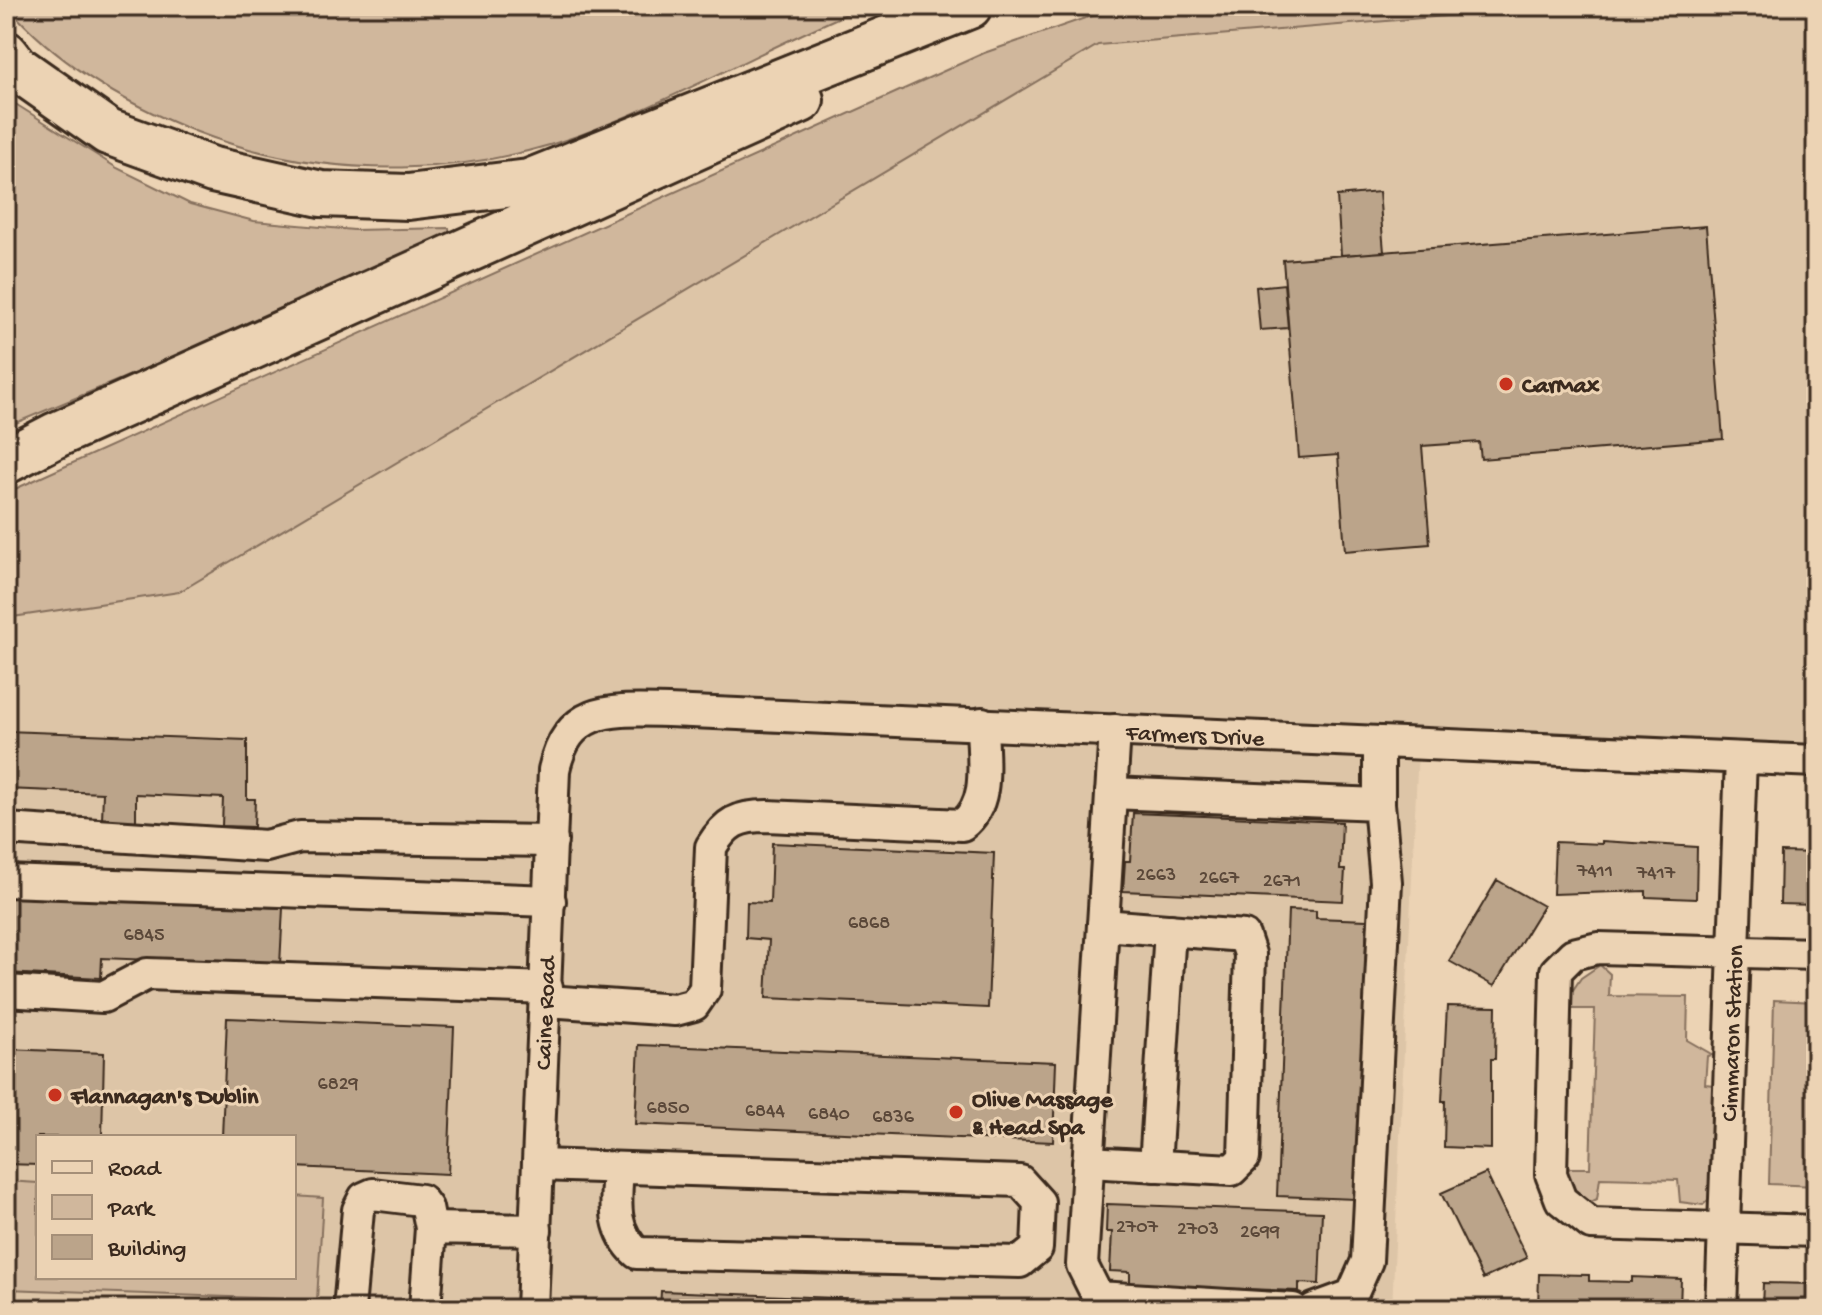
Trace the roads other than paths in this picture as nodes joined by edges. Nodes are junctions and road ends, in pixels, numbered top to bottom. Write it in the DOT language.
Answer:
graph roads {
  1 [pos="969,6"];
  2 [pos="909,30"];
  3 [pos="6,54"];
  4 [pos="6,461"];
  5 [pos="982,723"];
  6 [pos="577,724"];
  7 [pos="1115,730"];
  8 [pos="1379,742"];
  9 [pos="1741,758"];
  10 [pos="1816,761"];
  11 [pos="1111,793"];
  12 [pos="1379,804"];
  13 [pos="6,829"];
  14 [pos="552,841"];
  15 [pos="6,881"];
  16 [pos="550,901"];
  17 [pos="1103,925"];
  18 [pos="1170,930"];
  19 [pos="1733,950"];
  20 [pos="1816,954"];
  21 [pos="6,991"];
  22 [pos="547,995"];
  23 [pos="1088,1162"];
  24 [pos="539,1165"];
  25 [pos="1155,1166"];
  26 [pos="618,1168"];
  27 [pos="431,1228"];
  28 [pos="1722,1228"];
  29 [pos="536,1230"];
  30 [pos="1816,1231"];
  31 [pos="349,1309"];
  32 [pos="425,1309"];
  33 [pos="532,1309"];
  34 [pos="1293,1309"];
  35 [pos="1314,1309"];
  36 [pos="1721,1309"];
  1 -- 2 [label="highway"];
  2 -- 3 [label="highway"];
  2 -- 4 [label="highway"];
  5 -- 6 [label="street, Farmers Drive"];
  5 -- 7 [label="street, Farmers Drive"];
  5 -- 22 [label="street"];
  6 -- 14 [label="street, Caine Road"];
  7 -- 8 [label="street, Farmers Drive"];
  7 -- 11 [label="street"];
  8 -- 9 [label="street, Farmers Drive"];
  8 -- 12 [label="street"];
  9 -- 10 [label="street, Farmers Drive"];
  9 -- 19 [label="street, Cimmaron Station"];
  11 -- 12 [label="street"];
  11 -- 17 [label="street"];
  12 -- 35 [label="street"];
  13 -- 14 [label="street"];
  14 -- 16 [label="street, Caine Road"];
  15 -- 16 [label="street"];
  16 -- 22 [label="street, Caine Road"];
  17 -- 18 [label="street"];
  17 -- 23 [label="street"];
  18 -- 25 [label="street"];
  18 -- 25 [label="street"];
  19 -- 20 [label="street"];
  19 -- 28 [label="street, Cimmaron Station"];
  19 -- 28 [label="street"];
  21 -- 22 [label="street"];
  22 -- 24 [label="street, Caine Road"];
  23 -- 25 [label="street"];
  23 -- 34 [label="street"];
  24 -- 26 [label="street"];
  24 -- 29 [label="street, Caine Road"];
  26 -- 26 [label="street"];
  27 -- 29 [label="street"];
  27 -- 31 [label="street"];
  27 -- 32 [label="street"];
  28 -- 30 [label="street"];
  28 -- 36 [label="street, Cimmaron Station"];
  29 -- 33 [label="street, Caine Road"];
}
